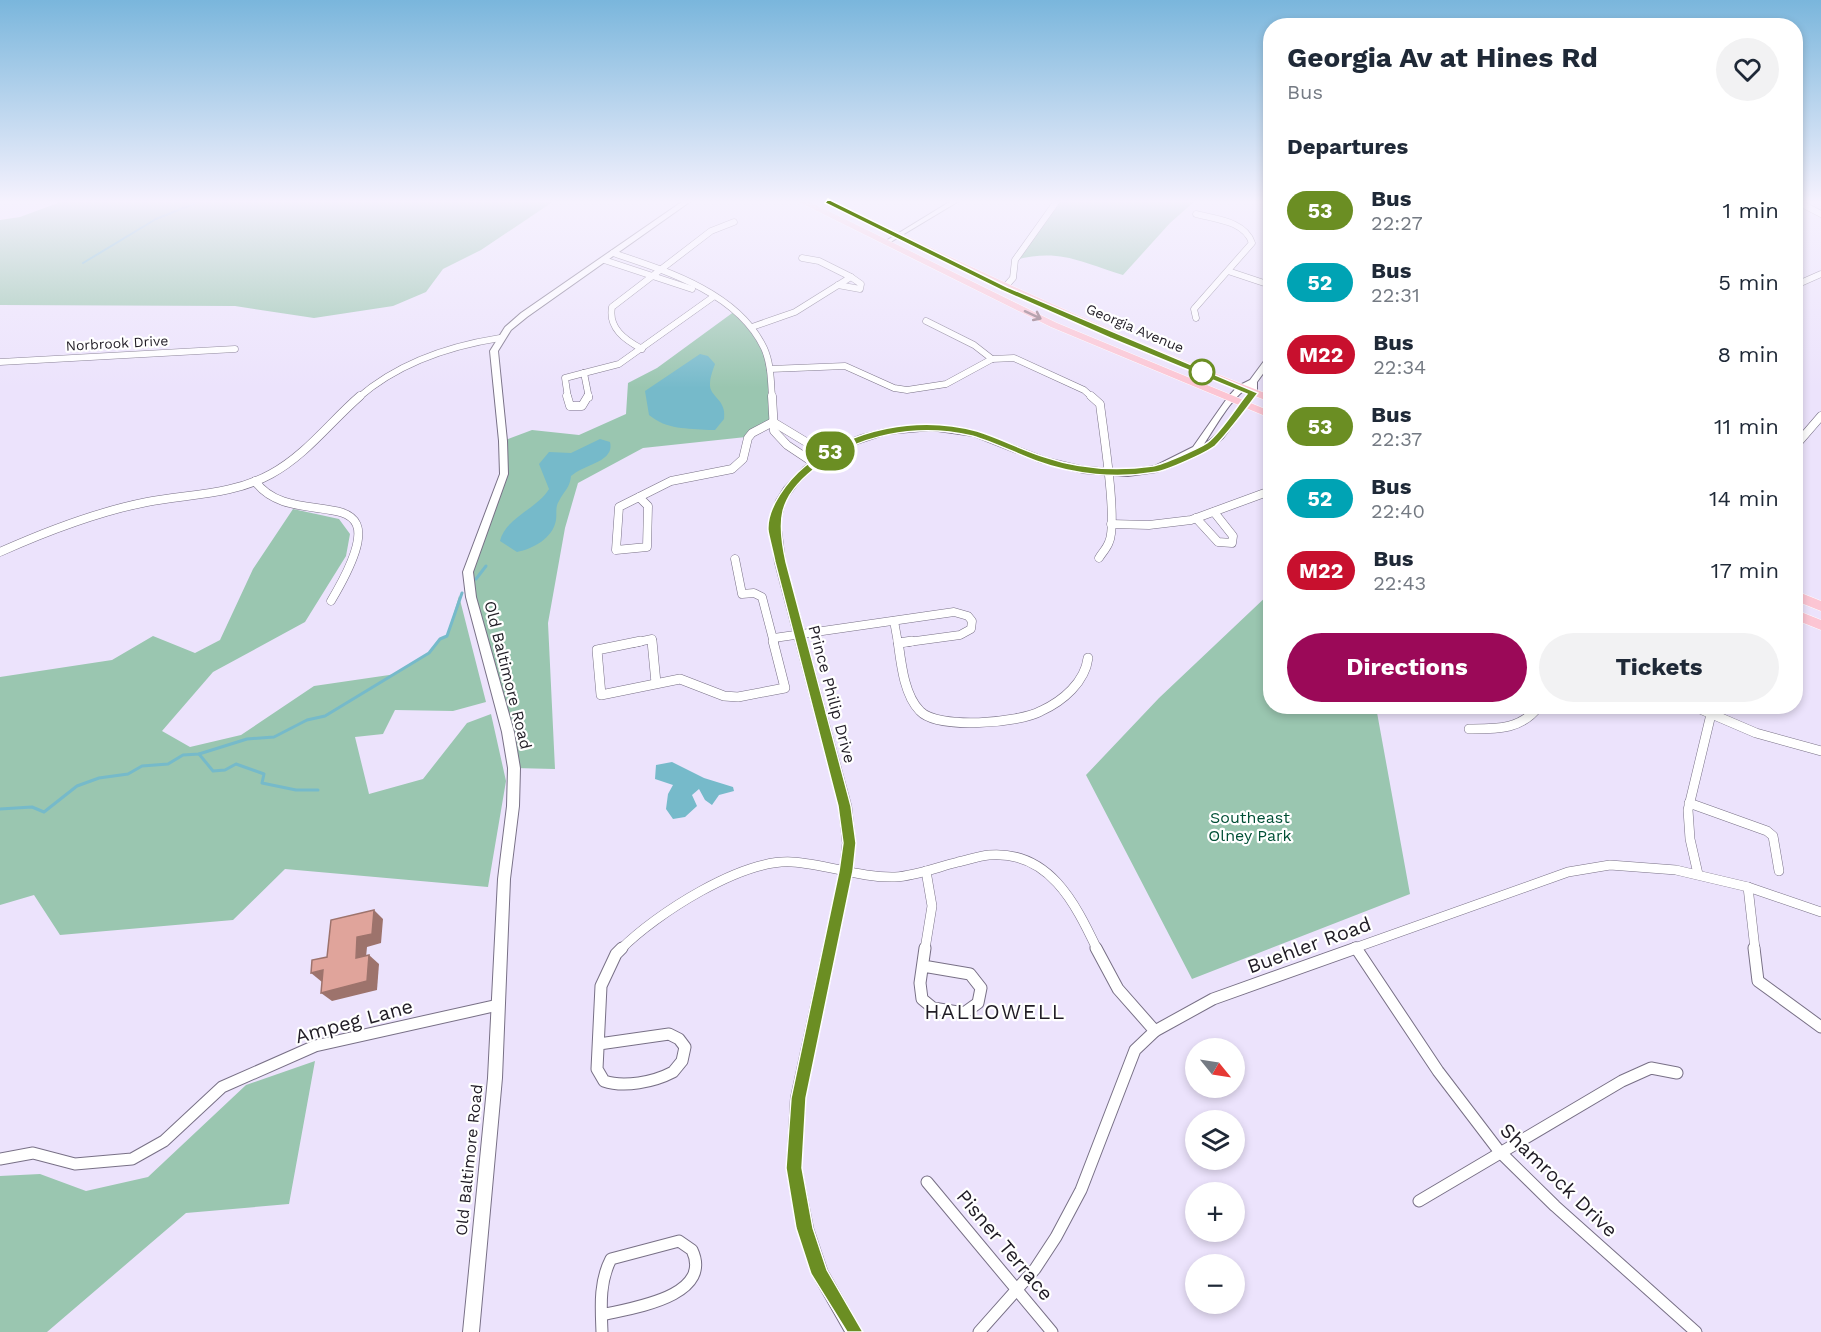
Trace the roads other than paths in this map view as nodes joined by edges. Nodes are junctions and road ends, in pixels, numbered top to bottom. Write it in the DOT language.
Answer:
graph roads {
  1 [pos="599,263"];
  2 [pos="625,263"];
  3 [pos="641,263"];
  4 [pos="668,263"];
  5 [pos="823,263"];
  6 [pos="928,263"];
  7 [pos="953,263"];
  8 [pos="1015,263"];
  9 [pos="1235,263"];
  10 [pos="662,268"];
  11 [pos="1228,271"];
  12 [pos="1821,274"];
  13 [pos="652,275"];
  14 [pos="851,277"];
  15 [pos="1803,282"];
  16 [pos="1263,283"];
  17 [pos="838,285"];
  18 [pos="1004,288"];
  19 [pos="703,292"];
  20 [pos="713,297"];
  21 [pos="1196,318"];
  22 [pos="926,321"];
  23 [pos="752,327"];
  24 [pos="500,338"];
  25 [pos="235,349"];
  26 [pos="642,349"];
  27 [pos="992,359"];
  28 [pos="0,362"];
  29 [pos="770,369"];
  30 [pos="1263,371"];
  31 [pos="585,373"];
  32 [pos="1253,387"];
  33 [pos="1241,388"];
  34 [pos="1263,394"];
  35 [pos="1231,399"];
  36 [pos="1244,405"];
  37 [pos="1263,412"];
  38 [pos="1821,416"];
  39 [pos="773,422"];
  40 [pos="1803,437"];
  41 [pos="1196,449"];
  42 [pos="826,454"];
  43 [pos="814,463"];
  44 [pos="1107,472"];
  45 [pos="255,481"];
  46 [pos="1263,494"];
  47 [pos="639,497"];
  48 [pos="1214,512"];
  49 [pos="1196,518"];
  50 [pos="1111,524"];
  51 [pos="0,552"];
  52 [pos="1099,558"];
  53 [pos="735,559"];
  54 [pos="1803,600"];
  55 [pos="331,601"];
  56 [pos="1821,606"];
  57 [pos="1803,618"];
  58 [pos="894,621"];
  59 [pos="1821,625"];
  60 [pos="798,633"];
  61 [pos="774,638"];
  62 [pos="899,643"];
  63 [pos="1088,658"];
  64 [pos="656,683"];
  65 [pos="1534,714"];
  66 [pos="1711,714"];
  67 [pos="1720,714"];
  68 [pos="1469,729"];
  69 [pos="1821,751"];
  70 [pos="1689,803"];
  71 [pos="846,871"];
  72 [pos="926,871"];
  73 [pos="1779,871"];
  74 [pos="1698,874"];
  75 [pos="1748,887"];
  76 [pos="1821,912"];
  77 [pos="1355,947"];
  78 [pos="923,966"];
  79 [pos="498,1005"];
  80 [pos="1821,1027"];
  81 [pos="1155,1031"];
  82 [pos="599,1044"];
  83 [pos="1677,1073"];
  84 [pos="1499,1151"];
  85 [pos="0,1159"];
  86 [pos="927,1182"];
  87 [pos="1419,1201"];
  88 [pos="1016,1289"];
  89 [pos="602,1315"];
  90 [pos="471,1332"];
  91 [pos="602,1332"];
  92 [pos="854,1332"];
  93 [pos="979,1332"];
  94 [pos="1052,1332"];
  95 [pos="1696,1332"];
  1 -- 24 [label="street"];
  2 -- 13 [label="street"];
  3 -- 10 [label="street"];
  4 -- 10 [label="street"];
  5 -- 14 [label="street"];
  6 -- 35 [label="main road, Georgia Avenue, one-way"];
  7 -- 18 [label="main road, Georgia Avenue"];
  8 -- 18 [label="street"];
  9 -- 11 [label="street"];
  10 -- 13 [label="street"];
  10 -- 19 [label="street"];
  11 -- 16 [label="street"];
  11 -- 21 [label="street"];
  12 -- 15 [label="street"];
  13 -- 19 [label="street"];
  13 -- 26 [label="street"];
  14 -- 17 [label="street"];
  14 -- 17 [label="street"];
  17 -- 23 [label="street"];
  18 -- 33 [label="main road, Georgia Avenue"];
  19 -- 20 [label="street"];
  20 -- 23 [label="street"];
  20 -- 26 [label="street"];
  22 -- 27 [label="street"];
  23 -- 29 [label="street"];
  24 -- 45 [label="street"];
  24 -- 79 [label="street, Old Baltimore Road"];
  25 -- 28 [label="street, Norbrook Drive"];
  26 -- 31 [label="street"];
  27 -- 29 [label="street"];
  27 -- 44 [label="street"];
  29 -- 39 [label="street"];
  30 -- 32 [label="street, Prince Philip Drive"];
  31 -- 31 [label="street"];
  32 -- 33 [label="main road, Georgia Avenue"];
  32 -- 34 [label="main road, Georgia Avenue"];
  32 -- 36 [label="street, Prince Philip Drive"];
  33 -- 35 [label="street, Prince Philip Drive"];
  35 -- 36 [label="main road, Georgia Avenue"];
  35 -- 41 [label="street, Prince Philip Drive"];
  36 -- 37 [label="main road, Georgia Avenue"];
  36 -- 41 [label="street, Prince Philip Drive"];
  38 -- 40 [label="street"];
  39 -- 42 [label="street"];
  39 -- 43 [label="street"];
  39 -- 47 [label="street"];
  41 -- 44 [label="street, Prince Philip Drive"];
  42 -- 43 [label="street, Prince Philip Drive"];
  42 -- 44 [label="street, Prince Philip Drive"];
  43 -- 60 [label="street, Prince Philip Drive"];
  44 -- 50 [label="street"];
  45 -- 51 [label="street"];
  45 -- 55 [label="street"];
  46 -- 48 [label="street"];
  47 -- 47 [label="street"];
  48 -- 49 [label="street"];
  48 -- 49 [label="street"];
  49 -- 50 [label="street"];
  50 -- 52 [label="street"];
  53 -- 61 [label="street"];
  54 -- 56 [label="main road"];
  57 -- 59 [label="main road"];
  58 -- 60 [label="street"];
  58 -- 62 [label="street"];
  58 -- 62 [label="street"];
  60 -- 61 [label="street"];
  60 -- 71 [label="street, Prince Philip Drive"];
  61 -- 64 [label="street"];
  62 -- 63 [label="street"];
  64 -- 64 [label="street"];
  65 -- 68 [label="street"];
  66 -- 70 [label="street"];
  67 -- 69 [label="street"];
  70 -- 73 [label="street"];
  70 -- 74 [label="street"];
  71 -- 72 [label="street"];
  71 -- 82 [label="street"];
  71 -- 92 [label="street, Prince Philip Drive"];
  72 -- 78 [label="street"];
  72 -- 81 [label="street"];
  74 -- 75 [label="street, Buehler Road"];
  74 -- 77 [label="street, Buehler Road"];
  75 -- 76 [label="street, Buehler Road"];
  75 -- 80 [label="street"];
  77 -- 81 [label="street, Buehler Road"];
  77 -- 84 [label="street, Shamrock Drive"];
  78 -- 78 [label="street"];
  79 -- 85 [label="street, Ampeg Lane"];
  79 -- 90 [label="street, Old Baltimore Road"];
  81 -- 88 [label="street, Buehler Road"];
  82 -- 82 [label="street"];
  83 -- 84 [label="street"];
  84 -- 87 [label="street"];
  84 -- 95 [label="street, Shamrock Drive"];
  86 -- 88 [label="street, Pisner Terrace"];
  88 -- 93 [label="street, Buehler Road"];
  88 -- 94 [label="street, Pisner Terrace"];
  89 -- 89 [label="street"];
  89 -- 91 [label="street"];
}
